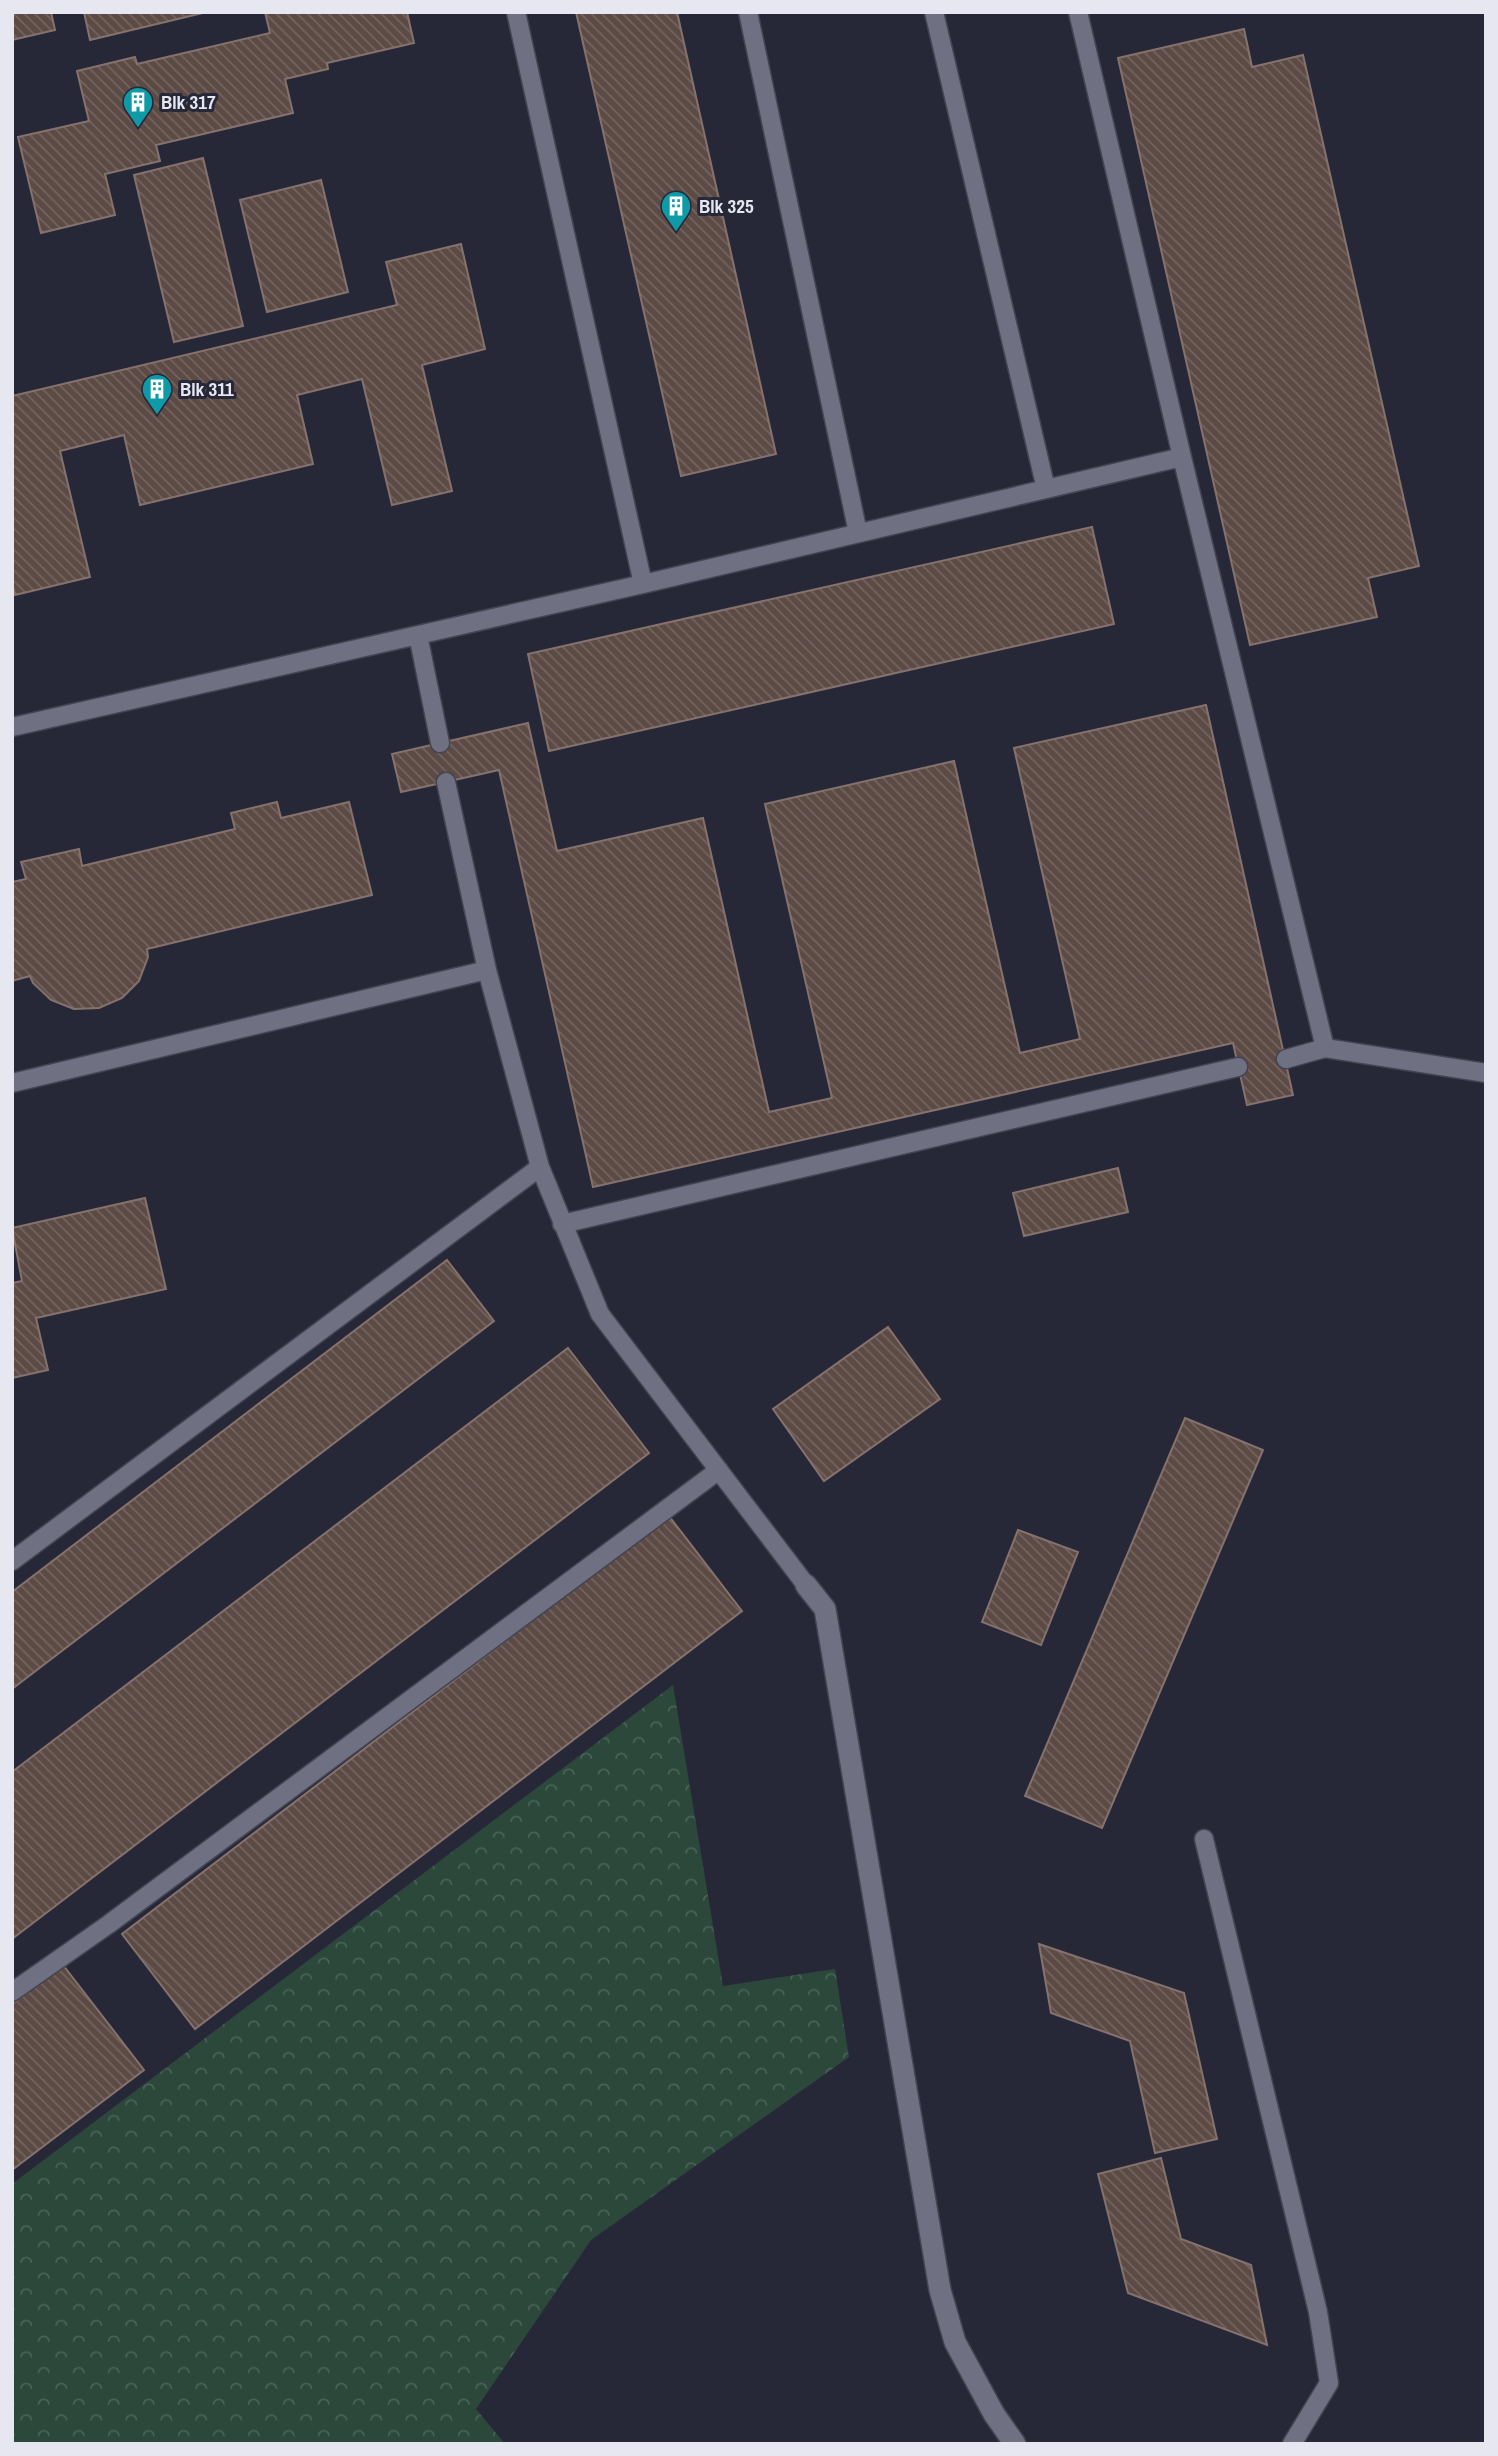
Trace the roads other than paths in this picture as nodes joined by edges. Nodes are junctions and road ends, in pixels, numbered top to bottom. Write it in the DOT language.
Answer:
graph roads {
  1 [pos="516,12"];
  2 [pos="748,12"];
  3 [pos="934,12"];
  4 [pos="1078,12"];
  5 [pos="1182,457"];
  6 [pos="1046,489"];
  7 [pos="859,533"];
  8 [pos="643,584"];
  9 [pos="418,635"];
  10 [pos="12,727"];
  11 [pos="439,743"];
  12 [pos="446,782"];
  13 [pos="487,970"];
  14 [pos="1325,1048"];
  15 [pos="1286,1059"];
  16 [pos="1238,1068"];
  17 [pos="1486,1073"];
  18 [pos="12,1083"];
  19 [pos="540,1167"];
  20 [pos="562,1224"];
  21 [pos="719,1470"];
  22 [pos="12,1561"];
  23 [pos="806,1585"];
  24 [pos="1204,1839"];
  25 [pos="12,1992"];
  26 [pos="1015,2444"];
  27 [pos="1292,2444"];
  1 -- 8 [label="lane"];
  2 -- 7 [label="lane"];
  3 -- 6 [label="lane"];
  4 -- 5 [label="lane"];
  5 -- 6 [label="lane"];
  5 -- 14 [label="lane"];
  6 -- 7 [label="lane"];
  7 -- 8 [label="lane"];
  8 -- 9 [label="lane"];
  9 -- 10 [label="lane"];
  9 -- 11 [label="lane"];
  12 -- 13 [label="lane"];
  13 -- 18 [label="lane"];
  13 -- 19 [label="lane"];
  14 -- 15 [label="lane"];
  14 -- 17 [label="lane"];
  16 -- 20 [label="lane"];
  19 -- 20 [label="lane"];
  19 -- 22 [label="lane"];
  20 -- 21 [label="lane"];
  21 -- 23 [label="lane"];
  21 -- 25 [label="lane"];
  23 -- 26 [label="street"];
  24 -- 27 [label="lane"];
}
